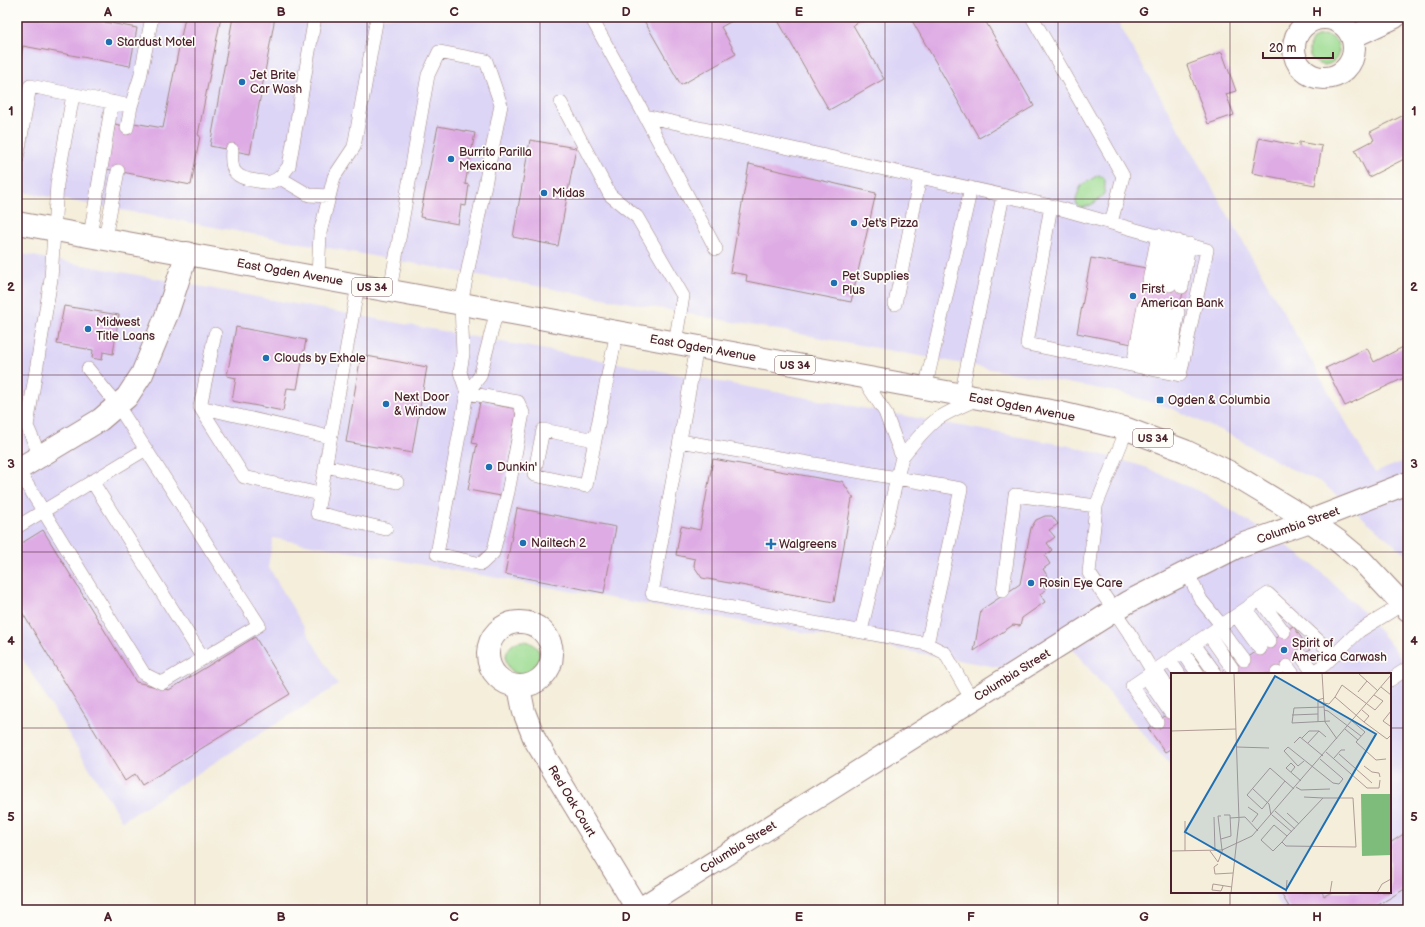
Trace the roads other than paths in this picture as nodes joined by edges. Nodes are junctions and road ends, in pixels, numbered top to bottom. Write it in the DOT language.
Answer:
graph roads {
  1 [pos="152,17"];
  2 [pos="315,17"];
  3 [pos="377,17"];
  4 [pos="591,17"];
  5 [pos="1032,17"];
  6 [pos="1395,17"];
  7 [pos="1352,37"];
  8 [pos="73,95"];
  9 [pos="112,102"];
  10 [pos="561,103"];
  11 [pos="131,106"];
  12 [pos="645,116"];
  13 [pos="127,128"];
  14 [pos="232,150"];
  15 [pos="17,159"];
  16 [pos="118,171"];
  17 [pos="920,177"];
  18 [pos="280,178"];
  19 [pos="970,188"];
  20 [pos="329,196"];
  21 [pos="1003,196"];
  22 [pos="1051,206"];
  23 [pos="17,223"];
  24 [pos="1111,223"];
  25 [pos="54,230"];
  26 [pos="98,237"];
  27 [pos="1173,240"];
  28 [pos="716,249"];
  29 [pos="187,253"];
  30 [pos="318,277"];
  31 [pos="358,285"];
  32 [pos="390,290"];
  33 [pos="461,304"];
  34 [pos="895,304"];
  35 [pos="497,310"];
  36 [pos="617,332"];
  37 [pos="216,334"];
  38 [pos="675,343"];
  39 [pos="697,347"];
  40 [pos="88,369"];
  41 [pos="1150,369"];
  42 [pos="862,377"];
  43 [pos="925,388"];
  44 [pos="467,393"];
  45 [pos="970,397"];
  46 [pos="118,406"];
  47 [pos="200,407"];
  48 [pos="1127,429"];
  49 [pos="330,437"];
  50 [pos="595,440"];
  51 [pos="680,442"];
  52 [pos="146,450"];
  53 [pos="40,456"];
  54 [pos="902,457"];
  55 [pos="325,466"];
  56 [pos="17,470"];
  57 [pos="898,478"];
  58 [pos="92,481"];
  59 [pos="397,482"];
  60 [pos="1408,483"];
  61 [pos="320,494"];
  62 [pos="1096,506"];
  63 [pos="44,510"];
  64 [pos="1310,521"];
  65 [pos="17,527"];
  66 [pos="386,529"];
  67 [pos="1187,572"];
  68 [pos="1003,591"];
  69 [pos="1260,600"];
  70 [pos="1403,601"];
  71 [pos="1114,611"];
  72 [pos="1241,613"];
  73 [pos="1216,629"];
  74 [pos="861,631"];
  75 [pos="1284,632"];
  76 [pos="927,644"];
  77 [pos="1194,644"];
  78 [pos="1265,646"];
  79 [pos="1183,652"];
  80 [pos="1334,655"];
  81 [pos="1301,656"];
  82 [pos="203,658"];
  83 [pos="1244,660"];
  84 [pos="1170,661"];
  85 [pos="1232,668"];
  86 [pos="1408,668"];
  87 [pos="1151,673"];
  88 [pos="1178,673"];
  89 [pos="1197,673"];
  90 [pos="1215,673"];
  91 [pos="1312,673"];
  92 [pos="1391,679"];
  93 [pos="519,686"];
  94 [pos="1171,693"];
  95 [pos="972,700"];
  96 [pos="1170,712"];
  97 [pos="1157,722"];
  98 [pos="638,910"];
  1 -- 11 [label="lane"];
  2 -- 18 [label="lane"];
  3 -- 20 [label="lane"];
  4 -- 12 [label="lane"];
  5 -- 24 [label="lane"];
  6 -- 7 [label="street"];
  8 -- 9 [label="lane"];
  8 -- 15 [label="lane"];
  8 -- 25 [label="lane"];
  9 -- 11 [label="lane"];
  9 -- 26 [label="lane"];
  10 -- 38 [label="lane"];
  11 -- 13 [label="lane"];
  12 -- 17 [label="lane"];
  12 -- 28 [label="lane"];
  14 -- 18 [label="lane"];
  16 -- 26 [label="lane"];
  17 -- 19 [label="lane"];
  17 -- 34 [label="lane"];
  18 -- 20 [label="lane"];
  19 -- 21 [label="lane"];
  19 -- 43 [label="lane"];
  20 -- 30 [label="lane"];
  21 -- 22 [label="lane"];
  21 -- 45 [label="lane"];
  22 -- 24 [label="lane"];
  22 -- 41 [label="lane"];
  23 -- 25 [label="street, East Ogden Avenue / US 34"];
  24 -- 27 [label="lane"];
  25 -- 26 [label="street, East Ogden Avenue / US 34"];
  25 -- 53 [label="lane"];
  26 -- 29 [label="street, East Ogden Avenue / US 34"];
  27 -- 27 [label="lane"];
  27 -- 41 [label="lane"];
  29 -- 30 [label="street, East Ogden Avenue / US 34"];
  29 -- 46 [label="street"];
  30 -- 31 [label="street, East Ogden Avenue / US 34"];
  31 -- 32 [label="street, East Ogden Avenue / US 34"];
  31 -- 49 [label="lane"];
  32 -- 33 [label="street, East Ogden Avenue / US 34"];
  32 -- 33 [label="lane"];
  33 -- 35 [label="street, East Ogden Avenue / US 34"];
  33 -- 44 [label="lane"];
  35 -- 36 [label="street, East Ogden Avenue / US 34"];
  35 -- 44 [label="lane"];
  36 -- 38 [label="street, East Ogden Avenue / US 34"];
  36 -- 50 [label="lane"];
  37 -- 47 [label="lane"];
  38 -- 39 [label="street, East Ogden Avenue / US 34"];
  39 -- 42 [label="street, East Ogden Avenue / US 34"];
  39 -- 51 [label="lane"];
  40 -- 46 [label="lane"];
  41 -- 41 [label="lane"];
  42 -- 43 [label="street, East Ogden Avenue / US 34"];
  42 -- 54 [label="lane"];
  43 -- 45 [label="street, East Ogden Avenue / US 34"];
  44 -- 44 [label="lane"];
  45 -- 48 [label="street, East Ogden Avenue / US 34"];
  45 -- 54 [label="lane"];
  46 -- 52 [label="lane"];
  46 -- 53 [label="street"];
  47 -- 49 [label="lane"];
  47 -- 61 [label="lane"];
  48 -- 62 [label="lane"];
  48 -- 64 [label="street, East Ogden Avenue / US 34"];
  49 -- 55 [label="lane"];
  50 -- 50 [label="lane"];
  51 -- 57 [label="lane"];
  51 -- 74 [label="lane"];
  52 -- 58 [label="lane"];
  52 -- 82 [label="lane"];
  53 -- 56 [label="street"];
  54 -- 57 [label="lane"];
  55 -- 59 [label="lane"];
  55 -- 61 [label="lane"];
  56 -- 63 [label="lane"];
  57 -- 74 [label="lane"];
  57 -- 76 [label="lane"];
  58 -- 63 [label="lane"];
  58 -- 82 [label="lane"];
  60 -- 64 [label="street, Columbia Street"];
  61 -- 66 [label="lane"];
  62 -- 68 [label="lane"];
  62 -- 71 [label="lane"];
  63 -- 65 [label="lane"];
  63 -- 82 [label="lane"];
  64 -- 67 [label="street, Columbia Street"];
  64 -- 70 [label="street, East Ogden Avenue / US 34"];
  67 -- 71 [label="street, Columbia Street"];
  67 -- 73 [label="lane"];
  69 -- 72 [label="lane"];
  69 -- 75 [label="lane"];
  69 -- 80 [label="lane"];
  70 -- 80 [label="lane"];
  71 -- 87 [label="lane"];
  71 -- 95 [label="street, Columbia Street"];
  72 -- 73 [label="lane"];
  72 -- 78 [label="lane"];
  73 -- 77 [label="lane"];
  73 -- 83 [label="lane"];
  73 -- 85 [label="lane"];
  74 -- 76 [label="lane"];
  76 -- 95 [label="lane"];
  77 -- 79 [label="lane"];
  77 -- 90 [label="lane"];
  79 -- 84 [label="lane"];
  79 -- 89 [label="lane"];
  80 -- 91 [label="lane"];
  81 -- 91 [label="lane"];
  84 -- 87 [label="lane"];
  84 -- 88 [label="lane"];
  86 -- 92 [label="lane"];
  87 -- 94 [label="lane"];
  87 -- 96 [label="lane"];
  87 -- 97 [label="lane"];
  93 -- 98 [label="street, Red Oak Court"];
  95 -- 98 [label="street, Columbia Street"];
}
